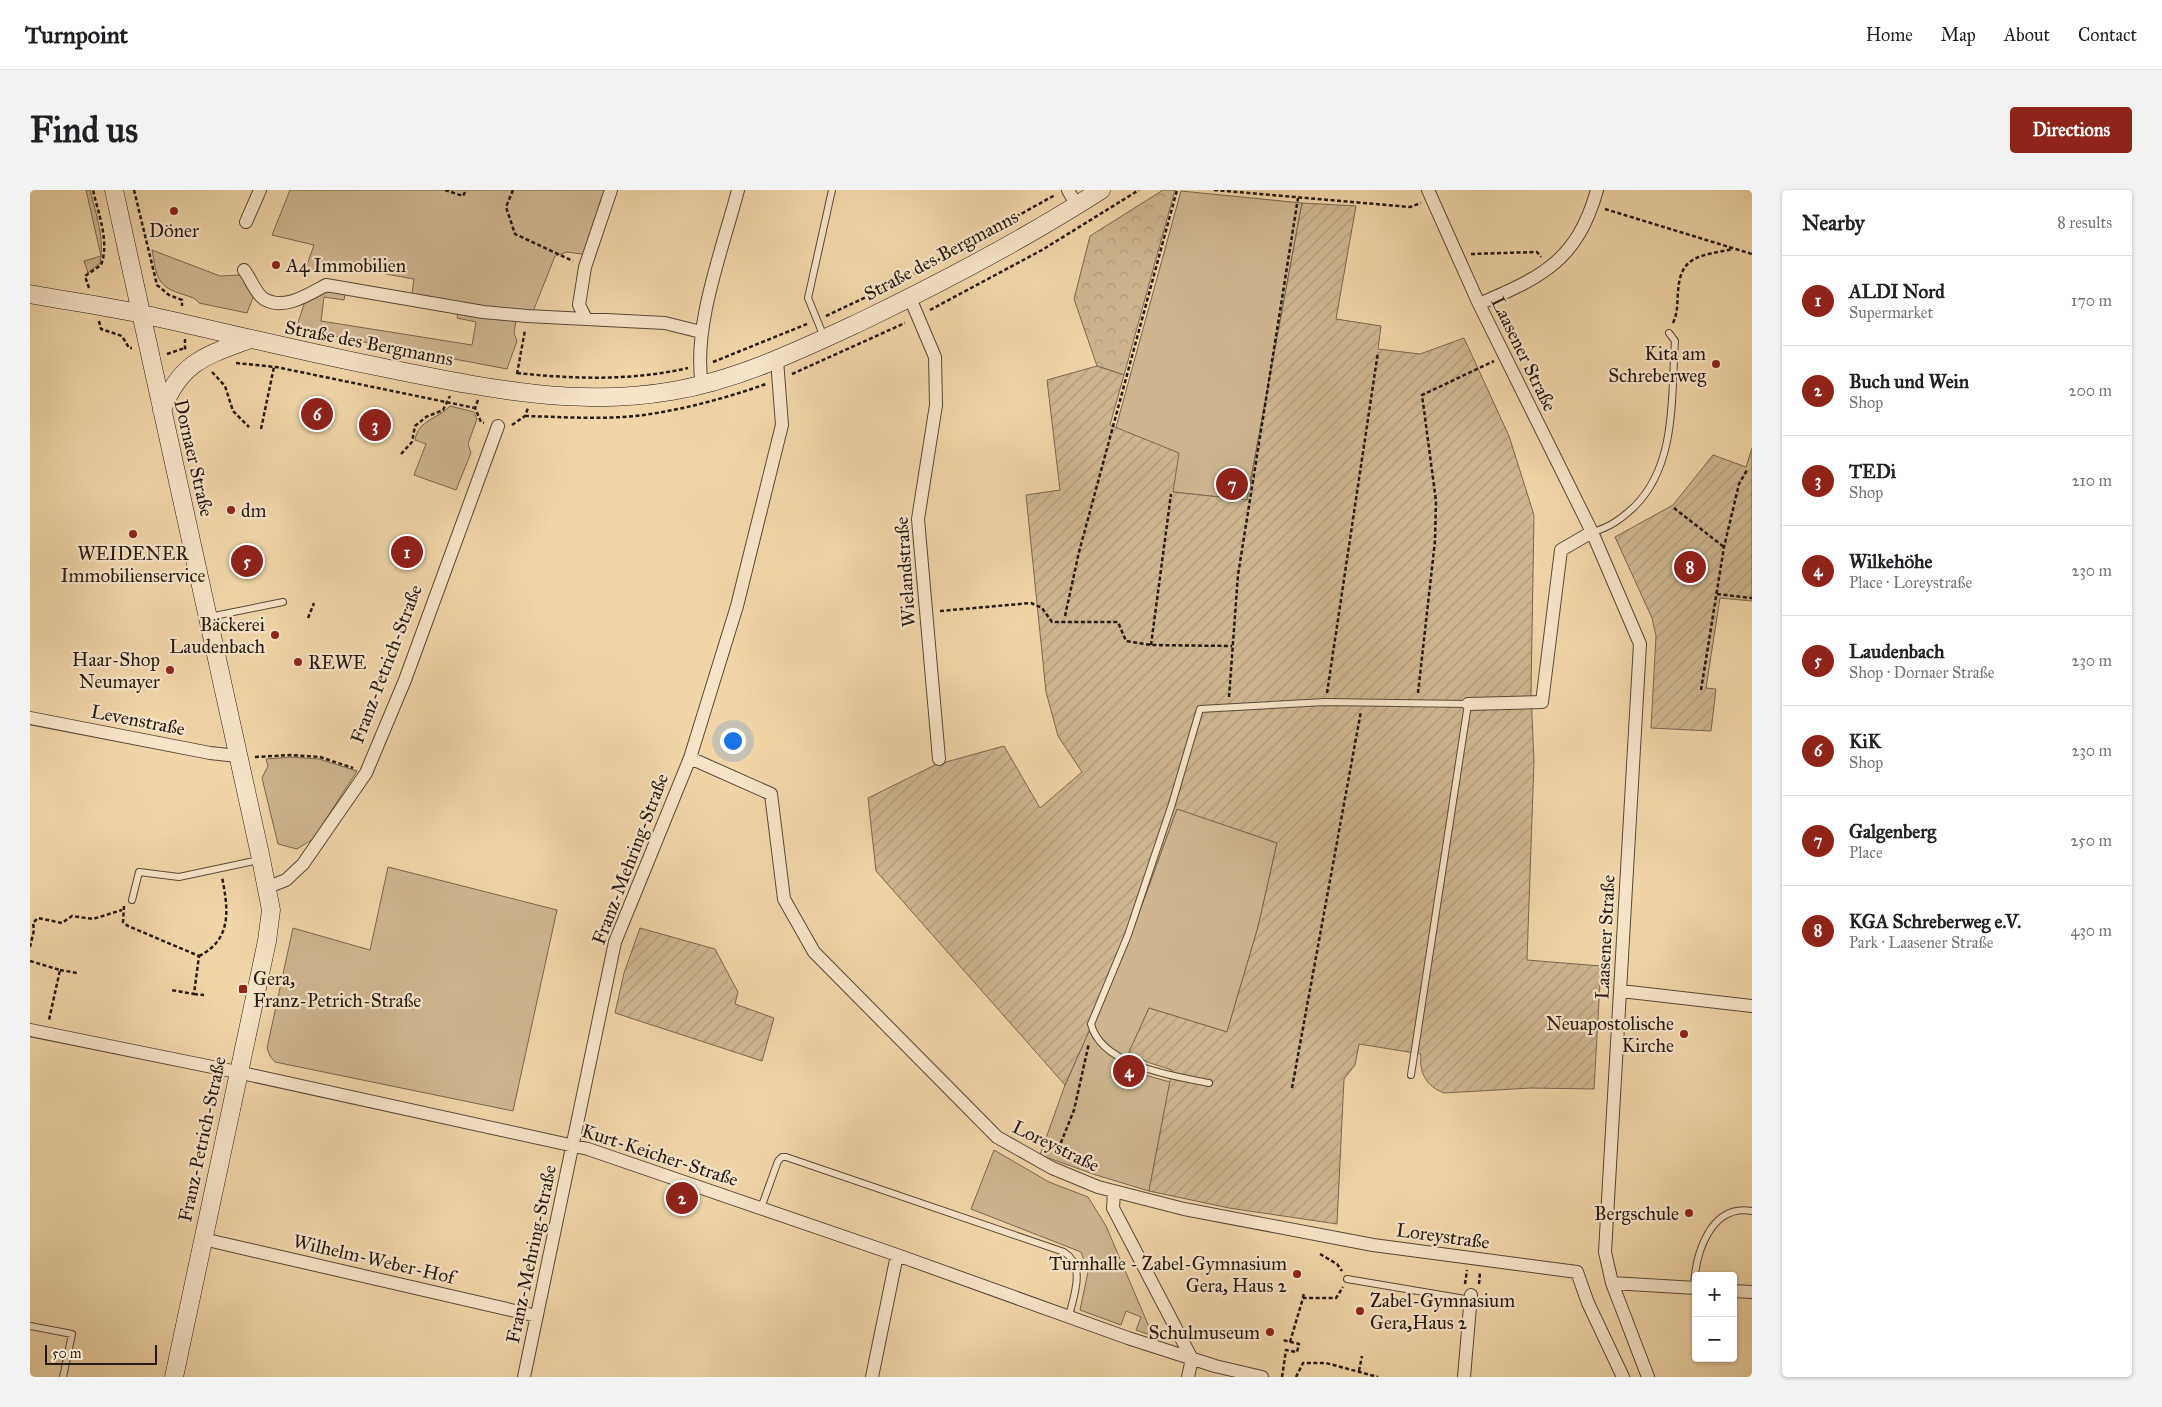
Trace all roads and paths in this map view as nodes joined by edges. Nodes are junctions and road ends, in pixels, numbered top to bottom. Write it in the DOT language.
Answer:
graph roads {
  1 [pos="93,190"];
  2 [pos="114,190"];
  3 [pos="134,190"];
  4 [pos="260,190"];
  5 [pos="445,190"];
  6 [pos="466,190"];
  7 [pos="513,190"];
  8 [pos="611,190"];
  9 [pos="738,190"];
  10 [pos="832,190"];
  11 [pos="1068,190"];
  12 [pos="1101,190"];
  13 [pos="1177,190"];
  14 [pos="1214,190"];
  15 [pos="1597,190"];
  16 [pos="1056,194"];
  17 [pos="1429,195"];
  18 [pos="1298,198"];
  19 [pos="1077,206"];
  20 [pos="1592,206"];
  21 [pos="246,222"];
  22 [pos="1537,247"];
  23 [pos="1734,249"];
  24 [pos="1537,252"];
  25 [pos="1457,254"];
  26 [pos="1752,254"];
  27 [pos="587,261"];
  28 [pos="1552,267"];
  29 [pos="244,270"];
  30 [pos="85,276"];
  31 [pos="30,294"];
  32 [pos="910,298"];
  33 [pos="182,300"];
  34 [pos="1479,304"];
  35 [pos="141,314"];
  36 [pos="528,316"];
  37 [pos="586,319"];
  38 [pos="816,320"];
  39 [pos="101,328"];
  40 [pos="701,332"];
  41 [pos="1669,333"];
  42 [pos="825,338"];
  43 [pos="248,340"];
  44 [pos="129,348"];
  45 [pos="1378,352"];
  46 [pos="166,354"];
  47 [pos="198,359"];
  48 [pos="777,360"];
  49 [pos="229,365"];
  50 [pos="699,366"];
  51 [pos="1485,366"];
  52 [pos="274,367"];
  53 [pos="220,368"];
  54 [pos="517,372"];
  55 [pos="457,382"];
  56 [pos="702,385"];
  57 [pos="513,393"];
  58 [pos="447,403"];
  59 [pos="475,408"];
  60 [pos="162,410"];
  61 [pos="498,426"];
  62 [pos="249,427"];
  63 [pos="260,429"];
  64 [pos="401,454"];
  65 [pos="1747,470"];
  66 [pos="1171,494"];
  67 [pos="1674,508"];
  68 [pos="1592,532"];
  69 [pos="1724,547"];
  70 [pos="1716,594"];
  71 [pos="1752,598"];
  72 [pos="283,602"];
  73 [pos="314,603"];
  74 [pos="926,612"];
  75 [pos="1065,616"];
  76 [pos="208,618"];
  77 [pos="308,618"];
  78 [pos="1151,645"];
  79 [pos="1232,646"];
  80 [pos="1701,690"];
  81 [pos="1326,702"];
  82 [pos="1362,702"];
  83 [pos="1416,703"];
  84 [pos="1468,704"];
  85 [pos="1228,706"];
  86 [pos="30,718"];
  87 [pos="238,756"];
  88 [pos="690,758"];
  89 [pos="939,759"];
  90 [pos="366,773"];
  91 [pos="261,859"];
  92 [pos="220,868"];
  93 [pos="268,888"];
  94 [pos="132,900"];
  95 [pos="124,904"];
  96 [pos="123,910"];
  97 [pos="271,910"];
  98 [pos="30,947"];
  99 [pos="199,956"];
  100 [pos="30,961"];
  101 [pos="60,970"];
  102 [pos="77,973"];
  103 [pos="171,990"];
  104 [pos="1621,991"];
  105 [pos="194,994"];
  106 [pos="204,995"];
  107 [pos="1752,1006"];
  108 [pos="30,1030"];
  109 [pos="47,1034"];
  110 [pos="1090,1039"];
  111 [pos="237,1072"];
  112 [pos="1411,1075"];
  113 [pos="1209,1083"];
  114 [pos="1292,1088"];
  115 [pos="573,1146"];
  116 [pos="1052,1168"];
  117 [pos="1114,1192"];
  118 [pos="761,1208"];
  119 [pos="1752,1211"];
  120 [pos="202,1239"];
  121 [pos="1320,1254"];
  122 [pos="897,1255"];
  123 [pos="1468,1258"];
  124 [pos="1482,1261"];
  125 [pos="1696,1272"];
  126 [pos="1347,1279"];
  127 [pos="1612,1283"];
  128 [pos="1692,1288"];
  129 [pos="1737,1291"];
  130 [pos="1304,1292"];
  131 [pos="1471,1292"];
  132 [pos="1752,1292"];
  133 [pos="1303,1298"];
  134 [pos="537,1316"];
  135 [pos="1069,1316"];
  136 [pos="30,1326"];
  137 [pos="1283,1340"];
  138 [pos="1290,1342"];
  139 [pos="1362,1356"];
  140 [pos="1192,1358"];
  141 [pos="1359,1372"];
  142 [pos="63,1377"];
  143 [pos="174,1377"];
  144 [pos="524,1377"];
  145 [pos="872,1377"];
  146 [pos="1188,1377"];
  147 [pos="1262,1377"];
  148 [pos="1282,1377"];
  149 [pos="1296,1377"];
  150 [pos="1378,1377"];
  151 [pos="1464,1377"];
  152 [pos="1623,1377"];
  153 [pos="1648,1377"];
  1 -- 30 [label="path"];
  2 -- 35 [label="main road, Dornaer Straße"];
  3 -- 33 [label="path"];
  4 -- 21 [label="street"];
  5 -- 6 [label="path"];
  7 -- 27 [label="path"];
  8 -- 27 [label="street"];
  9 -- 40 [label="street"];
  10 -- 38 [label="lane"];
  11 -- 19 [label="street"];
  12 -- 19 [label="main road, Straße des Bergmanns"];
  13 -- 75 [label="path"];
  14 -- 18 [label="path"];
  15 -- 20 [label="street"];
  16 -- 38 [label="path"];
  17 -- 18 [label="path"];
  17 -- 25 [label="street, Laasener Straße"];
  18 -- 79 [label="path"];
  19 -- 32 [label="main road, Straße des Bergmanns"];
  20 -- 23 [label="path"];
  20 -- 28 [label="street"];
  22 -- 24 [label="path"];
  23 -- 26 [label="path"];
  23 -- 41 [label="path"];
  24 -- 25 [label="path"];
  24 -- 28 [label="path"];
  25 -- 34 [label="street, Laasener Straße"];
  27 -- 37 [label="street"];
  28 -- 34 [label="street"];
  29 -- 36 [label="street, Straße des Bergmanns"];
  31 -- 35 [label="main road, Straße des Bergmanns"];
  32 -- 42 [label="main road, Straße des Bergmanns"];
  32 -- 74 [label="street, Wielandstraße"];
  34 -- 68 [label="street, Laasener Straße"];
  35 -- 43 [label="main road, Straße des Bergmanns"];
  35 -- 60 [label="main road, Dornaer Straße"];
  36 -- 37 [label="street, Straße des Bergmanns"];
  36 -- 54 [label="path"];
  37 -- 40 [label="street, Straße des Bergmanns"];
  38 -- 42 [label="lane"];
  38 -- 50 [label="path"];
  39 -- 44 [label="path"];
  40 -- 50 [label="street"];
  41 -- 68 [label="lane"];
  42 -- 48 [label="main road, Straße des Bergmanns"];
  43 -- 47 [label="main road"];
  43 -- 55 [label="main road, Straße des Bergmanns"];
  45 -- 81 [label="path"];
  46 -- 47 [label="path"];
  47 -- 60 [label="main road"];
  48 -- 56 [label="main road, Straße des Bergmanns"];
  48 -- 88 [label="street, Franz-Mehring-Straße"];
  49 -- 52 [label="path"];
  50 -- 54 [label="path"];
  50 -- 56 [label="street"];
  51 -- 83 [label="path"];
  52 -- 58 [label="path"];
  52 -- 63 [label="path"];
  53 -- 62 [label="path"];
  54 -- 57 [label="path"];
  55 -- 57 [label="main road, Straße des Bergmanns"];
  55 -- 58 [label="path"];
  56 -- 57 [label="main road, Straße des Bergmanns"];
  58 -- 59 [label="path"];
  58 -- 64 [label="path"];
  60 -- 76 [label="main road, Dornaer Straße"];
  61 -- 90 [label="street, Franz-Petrich-Straße"];
  65 -- 69 [label="path"];
  66 -- 78 [label="path"];
  67 -- 69 [label="path"];
  68 -- 84 [label="street"];
  68 -- 104 [label="street, Laasener Straße"];
  69 -- 70 [label="path"];
  70 -- 71 [label="path"];
  70 -- 80 [label="path"];
  72 -- 76 [label="lane"];
  73 -- 77 [label="path"];
  74 -- 78 [label="path"];
  74 -- 89 [label="street, Wielandstraße"];
  76 -- 87 [label="main road, Dornaer Straße"];
  78 -- 79 [label="path"];
  79 -- 85 [label="path"];
  81 -- 82 [label="lane"];
  81 -- 85 [label="lane"];
  82 -- 83 [label="lane"];
  82 -- 114 [label="path"];
  83 -- 84 [label="lane"];
  84 -- 112 [label="lane"];
  85 -- 113 [label="lane"];
  86 -- 87 [label="street, Levenstraße"];
  87 -- 90 [label="path"];
  87 -- 91 [label="main road, Dornaer Straße"];
  88 -- 115 [label="street, Franz-Mehring-Straße"];
  88 -- 116 [label="street, Loreystraße"];
  90 -- 93 [label="street, Franz-Petrich-Straße"];
  91 -- 92 [label="lane"];
  91 -- 93 [label="main road, Dornaer Straße"];
  92 -- 94 [label="lane"];
  92 -- 99 [label="path"];
  93 -- 97 [label="main road, Dornaer Straße"];
  95 -- 96 [label="path"];
  96 -- 98 [label="path"];
  96 -- 99 [label="path"];
  97 -- 111 [label="main road, Franz-Petrich-Straße"];
  99 -- 105 [label="path"];
  100 -- 101 [label="path"];
  101 -- 102 [label="path"];
  101 -- 109 [label="path"];
  103 -- 105 [label="path"];
  104 -- 107 [label="street"];
  104 -- 127 [label="street, Laasener Straße"];
  105 -- 106 [label="path"];
  108 -- 109 [label="street, Kurt-Keicher-Straße"];
  109 -- 111 [label="street, Kurt-Keicher-Straße"];
  110 -- 116 [label="path"];
  111 -- 115 [label="street, Kurt-Keicher-Straße"];
  111 -- 120 [label="main road, Franz-Petrich-Straße"];
  115 -- 118 [label="street, Kurt-Keicher-Straße"];
  115 -- 134 [label="street, Franz-Mehring-Straße"];
  116 -- 117 [label="street, Loreystraße"];
  117 -- 123 [label="street, Loreystraße"];
  117 -- 140 [label="street"];
  118 -- 122 [label="street, Kurt-Keicher-Straße"];
  118 -- 135 [label="lane"];
  119 -- 125 [label="lane"];
  120 -- 134 [label="street, Wilhelm-Weber-Hof"];
  120 -- 143 [label="main road, Franz-Petrich-Straße"];
  121 -- 126 [label="path"];
  122 -- 135 [label="street, Kurt-Keicher-Straße"];
  122 -- 145 [label="street"];
  123 -- 124 [label="street, Loreystraße"];
  123 -- 131 [label="path"];
  124 -- 131 [label="path"];
  124 -- 152 [label="street, Loreystraße"];
  126 -- 131 [label="lane"];
  126 -- 133 [label="path"];
  127 -- 128 [label="street"];
  127 -- 153 [label="street, Laasener Straße"];
  129 -- 132 [label="street"];
  130 -- 133 [label="path"];
  131 -- 151 [label="street"];
  133 -- 138 [label="path"];
  134 -- 144 [label="street, Franz-Mehring-Straße"];
  135 -- 140 [label="street, Kurt-Keicher-Straße"];
  136 -- 142 [label="lane"];
  137 -- 138 [label="path"];
  138 -- 148 [label="path"];
  139 -- 141 [label="path"];
  140 -- 146 [label="street"];
  140 -- 147 [label="street, Kurt-Keicher-Straße"];
  141 -- 149 [label="path"];
  141 -- 150 [label="path"];
}
